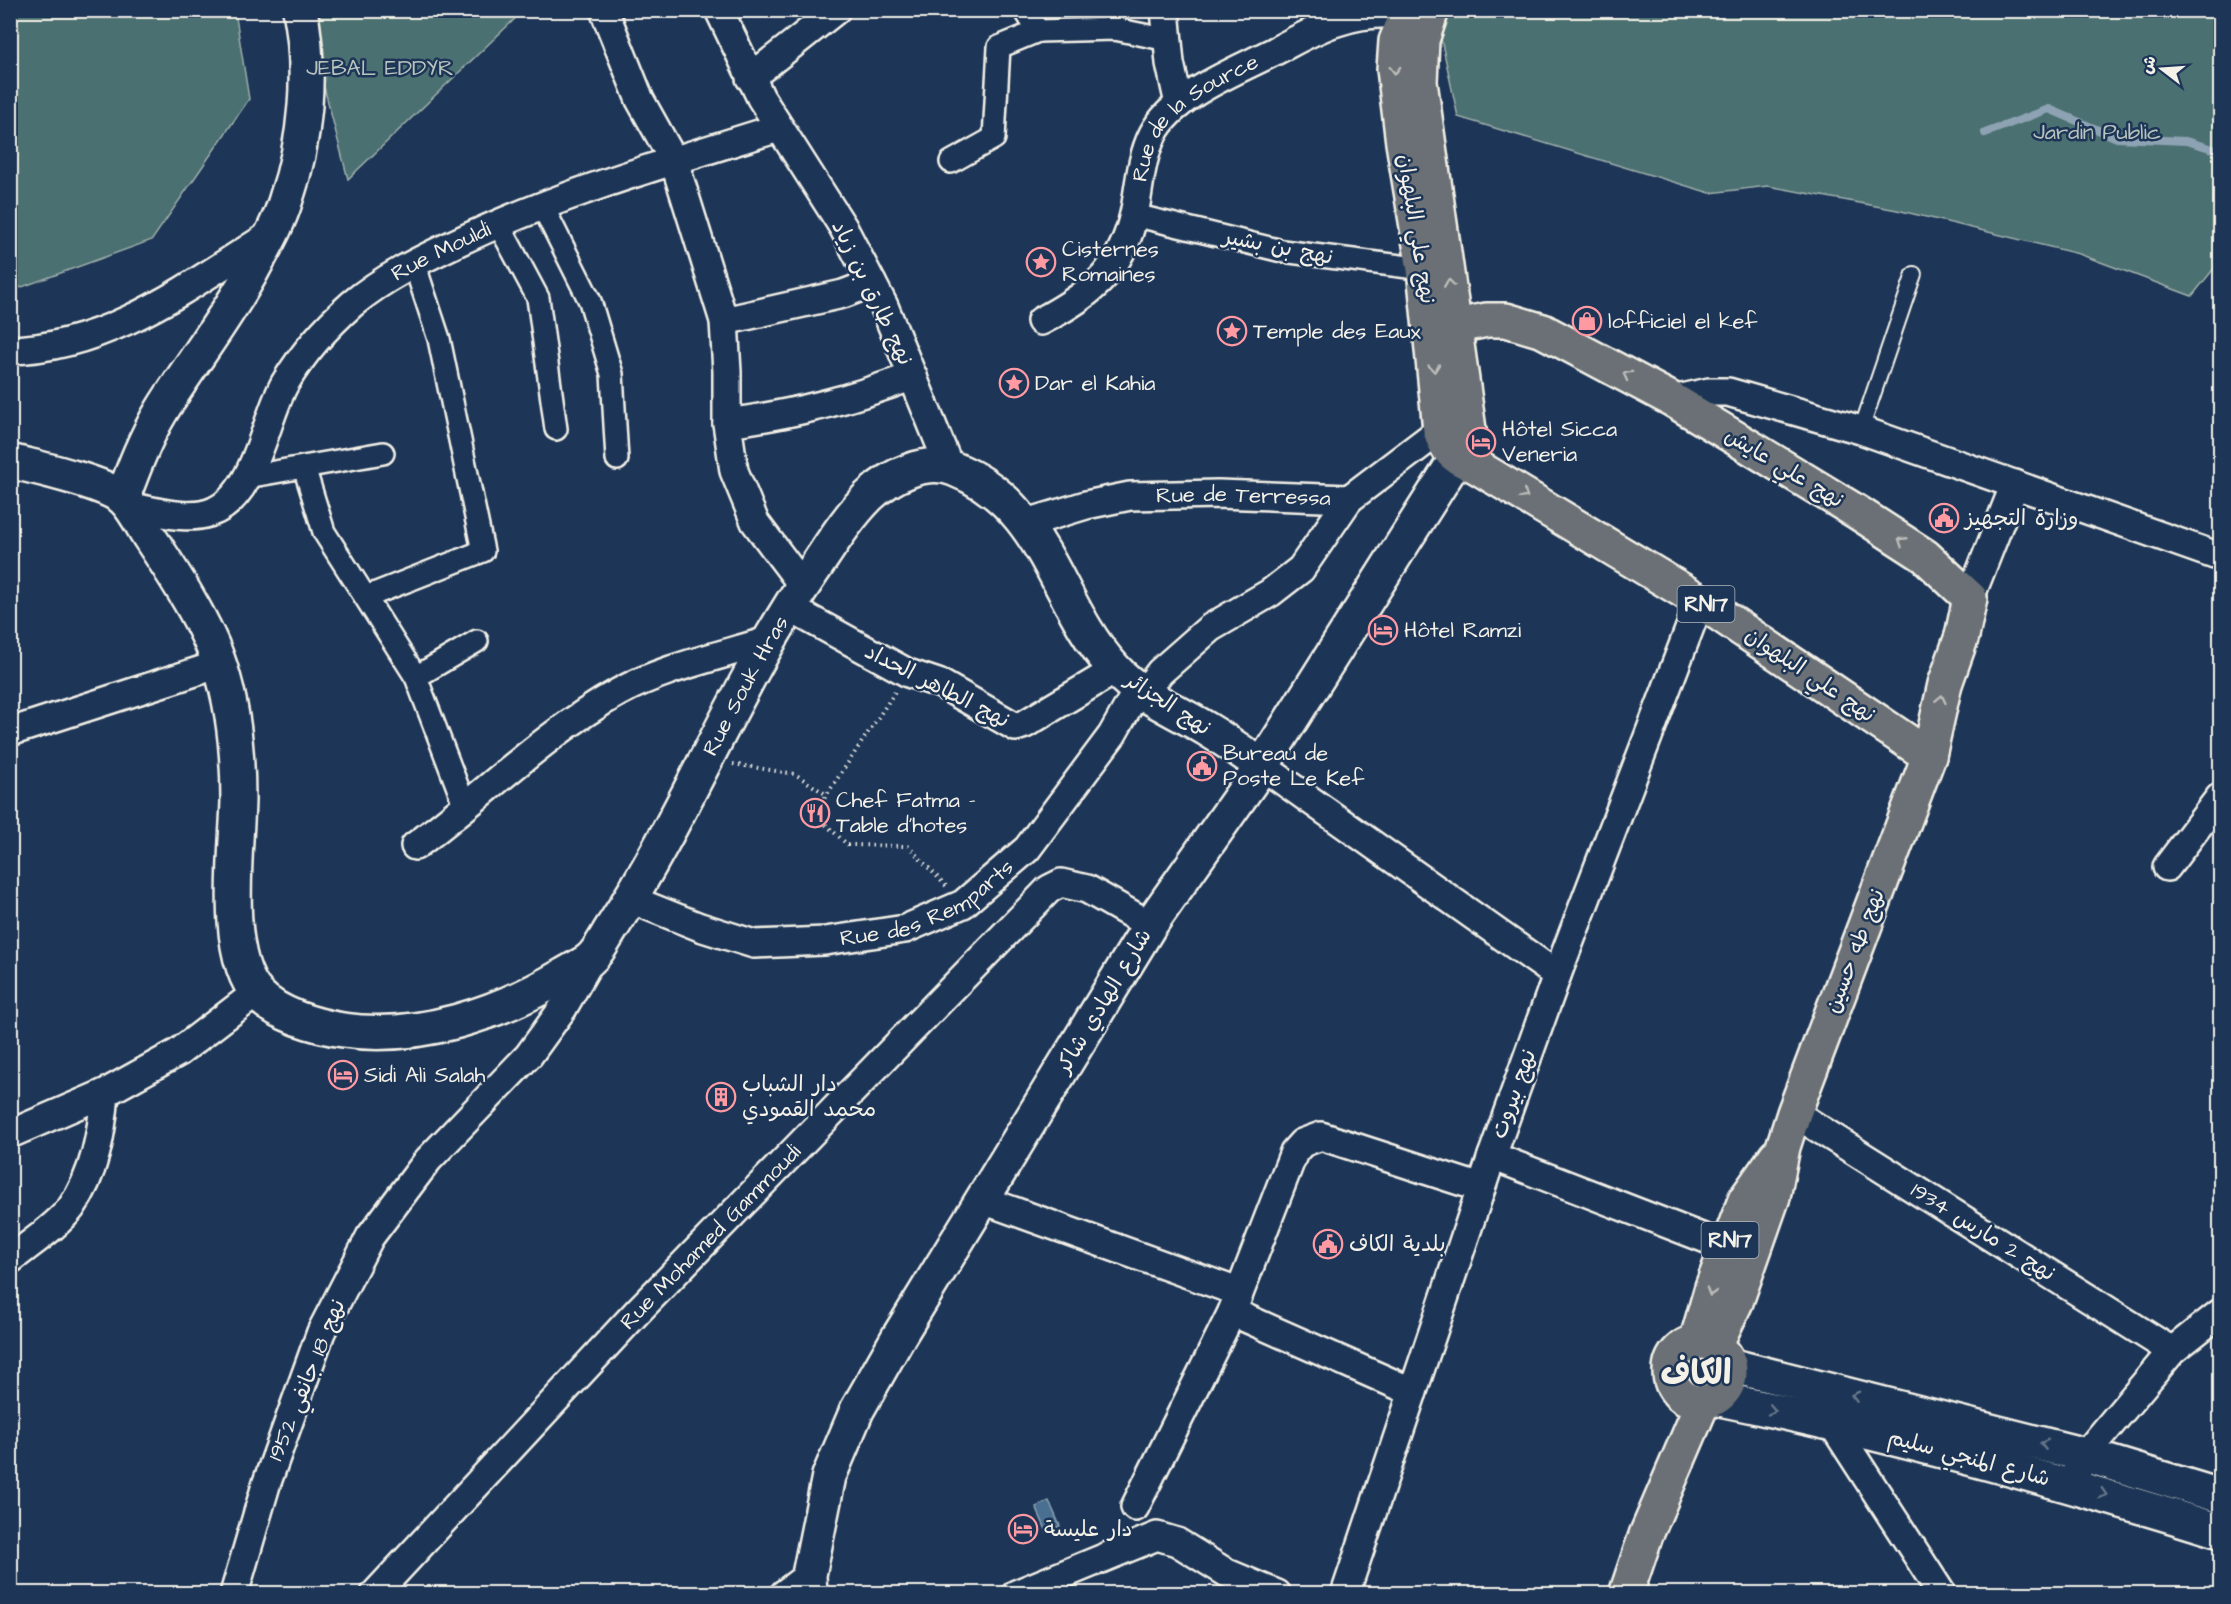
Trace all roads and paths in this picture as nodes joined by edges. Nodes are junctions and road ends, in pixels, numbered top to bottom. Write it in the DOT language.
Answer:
graph roads {
  1 [pos="300,10"];
  2 [pos="604,10"];
  3 [pos="719,10"];
  4 [pos="836,10"];
  5 [pos="1025,10"];
  6 [pos="1165,10"];
  7 [pos="1419,13"];
  8 [pos="1336,16"];
  9 [pos="1114,20"];
  10 [pos="1038,31"];
  11 [pos="1168,40"];
  12 [pos="750,78"];
  13 [pos="1179,104"];
  14 [pos="778,128"];
  15 [pos="674,161"];
  16 [pos="951,162"];
  17 [pos="542,206"];
  18 [pos="1134,215"];
  19 [pos="498,223"];
  20 [pos="270,235"];
  21 [pos="414,263"];
  22 [pos="1424,269"];
  23 [pos="1914,274"];
  24 [pos="872,283"];
  25 [pos="724,321"];
  26 [pos="1041,321"];
  27 [pos="1443,329"];
  28 [pos="10,350"];
  29 [pos="913,376"];
  30 [pos="1673,400"];
  31 [pos="727,423"];
  32 [pos="556,429"];
  33 [pos="1440,430"];
  34 [pos="1861,430"];
  35 [pos="383,453"];
  36 [pos="1467,455"];
  37 [pos="617,459"];
  38 [pos="10,462"];
  39 [pos="949,466"];
  40 [pos="304,467"];
  41 [pos="247,477"];
  42 [pos="2015,484"];
  43 [pos="1349,499"];
  44 [pos="126,502"];
  45 [pos="1027,523"];
  46 [pos="2220,557"];
  47 [pos="795,596"];
  48 [pos="366,597"];
  49 [pos="1970,598"];
  50 [pos="1700,601"];
  51 [pos="770,640"];
  52 [pos="477,641"];
  53 [pos="220,664"];
  54 [pos="908,673"];
  55 [pos="416,677"];
  56 [pos="1133,684"];
  57 [pos="10,732"];
  58 [pos="1929,756"];
  59 [pos="706,760"];
  60 [pos="1262,766"];
  61 [pos="827,795"];
  62 [pos="2220,797"];
  63 [pos="466,809"];
  64 [pos="415,846"];
  65 [pos="2167,867"];
  66 [pos="630,899"];
  67 [pos="963,904"];
  68 [pos="1150,925"];
  69 [pos="591,959"];
  70 [pos="1557,975"];
  71 [pos="256,993"];
  72 [pos="105,1093"];
  73 [pos="1794,1113"];
  74 [pos="10,1134"];
  75 [pos="1783,1147"];
  76 [pos="1492,1156"];
  77 [pos="1480,1188"];
  78 [pos="982,1200"];
  79 [pos="1727,1247"];
  80 [pos="10,1260"];
  81 [pos="1235,1302"];
  82 [pos="2220,1313"];
  83 [pos="1713,1351"];
  84 [pos="2172,1351"];
  85 [pos="1413,1392"];
  86 [pos="1698,1398"];
  87 [pos="1831,1422"];
  88 [pos="2085,1455"];
  89 [pos="2070,1484"];
  90 [pos="2220,1497"];
  91 [pos="1135,1507"];
  92 [pos="2220,1531"];
  93 [pos="1061,1586"];
  94 [pos="801,1587"];
  95 [pos="234,1593"];
  96 [pos="375,1593"];
  97 [pos="1016,1593"];
  98 [pos="1277,1593"];
  99 [pos="1345,1593"];
  100 [pos="1626,1593"];
  101 [pos="1938,1593"];
  1 -- 20 [label="street"];
  2 -- 15 [label="street"];
  3 -- 12 [label="street, نهج طارق بن زياد"];
  4 -- 12 [label="street"];
  5 -- 10 [label="street"];
  6 -- 11 [label="street"];
  7 -- 8 [label="street, Rue de la Source"];
  7 -- 22 [label="main road, نهج علي البلهوان / RN17, one-way"];
  27 -- 7 [label="main road, نهج علي البلهوان / RN17, one-way"];
  8 -- 13 [label="street, Rue de la Source"];
  9 -- 10 [label="street"];
  9 -- 11 [label="street"];
  10 -- 16 [label="street"];
  11 -- 13 [label="street"];
  12 -- 14 [label="street, نهج طارق بن زياد"];
  13 -- 18 [label="street, Rue de la Source"];
  14 -- 15 [label="street, Rue Mouldi"];
  14 -- 24 [label="street, نهج طارق بن زياد"];
  15 -- 17 [label="street, Rue Mouldi"];
  15 -- 25 [label="street"];
  17 -- 19 [label="street, Rue Mouldi"];
  17 -- 37 [label="street"];
  18 -- 22 [label="street, نهج بن بشير"];
  18 -- 26 [label="street, Rue de la Source"];
  19 -- 21 [label="street, Rue Mouldi"];
  19 -- 32 [label="street"];
  20 -- 28 [label="street"];
  20 -- 44 [label="street"];
  21 -- 41 [label="street, Rue Mouldi"];
  21 -- 48 [label="street"];
  22 -- 27 [label="main road, نهج علي البلهوان / RN17"];
  23 -- 34 [label="lane"];
  24 -- 25 [label="street"];
  24 -- 29 [label="street, نهج طارق بن زياد"];
  25 -- 31 [label="street"];
  30 -- 27 [label="main road, نهج علي عايش, one-way"];
  27 -- 33 [label="main road, نهج علي البلهوان / RN17, one-way"];
  27 -- 36 [label="main road, نهج علي البلهوان / RN17"];
  29 -- 31 [label="street"];
  29 -- 39 [label="street, نهج طارق بن زياد"];
  30 -- 34 [label="street"];
  49 -- 30 [label="main road, نهج علي عايش, one-way"];
  31 -- 47 [label="street"];
  33 -- 36 [label="main road, نهج علي البلهوان / RN17"];
  33 -- 43 [label="street, Rue de Terressa"];
  34 -- 42 [label="street"];
  35 -- 40 [label="street"];
  36 -- 50 [label="main road, نهج علي البلهوان / RN17, one-way"];
  36 -- 60 [label="street, شارع الهادي شاكر"];
  38 -- 44 [label="street"];
  39 -- 45 [label="street, نهج الجزائر"];
  39 -- 47 [label="street, Rue Souk Hras"];
  40 -- 41 [label="street"];
  40 -- 48 [label="street"];
  41 -- 44 [label="street, Rue Mouldi"];
  42 -- 46 [label="street"];
  42 -- 49 [label="street"];
  43 -- 45 [label="street, Rue de Terressa"];
  43 -- 56 [label="street"];
  44 -- 53 [label="street"];
  45 -- 56 [label="street, نهج الجزائر"];
  47 -- 51 [label="street, Rue Souk Hras"];
  47 -- 54 [label="street, نهج الطاهر الحداد"];
  48 -- 55 [label="street"];
  58 -- 49 [label="main road, one-way"];
  50 -- 58 [label="main road, نهج علي البلهوان / RN17"];
  50 -- 70 [label="street, نهج بيروت"];
  51 -- 59 [label="street, Rue Souk Hras"];
  51 -- 63 [label="street"];
  52 -- 55 [label="street"];
  53 -- 57 [label="street"];
  53 -- 71 [label="street"];
  54 -- 56 [label="street, نهج الطاهر الحداد"];
  54 -- 61 [label="path"];
  55 -- 63 [label="street"];
  56 -- 60 [label="street, نهج الجزائر"];
  56 -- 67 [label="street, Rue des Remparts"];
  58 -- 73 [label="main road, نهج طه حسين / RN17"];
  59 -- 61 [label="path"];
  59 -- 66 [label="street, Rue Souk Hras"];
  60 -- 68 [label="street, شارع الهادي شاكر"];
  60 -- 70 [label="street, نهج الجزائر"];
  61 -- 67 [label="path"];
  62 -- 65 [label="street"];
  63 -- 64 [label="street"];
  66 -- 67 [label="street, Rue des Remparts"];
  66 -- 69 [label="street, Rue Souk Hras"];
  68 -- 78 [label="street, شارع الهادي شاكر"];
  68 -- 96 [label="street, Rue Mohamed Gammoudi"];
  69 -- 71 [label="street"];
  69 -- 95 [label="street, نهج 18 جانفي 1952"];
  70 -- 76 [label="street, نهج بيروت"];
  71 -- 72 [label="street"];
  72 -- 74 [label="street"];
  72 -- 80 [label="street"];
  73 -- 75 [label="main road, نهج طه حسين / RN17"];
  73 -- 84 [label="street, نهج 2 مارس 1934"];
  75 -- 79 [label="main road, نهج طه حسين / RN17"];
  75 -- 83 [label="main road, نهج طه حسين / RN17"];
  76 -- 77 [label="street, نهج بيروت"];
  76 -- 79 [label="street"];
  77 -- 81 [label="street"];
  77 -- 85 [label="street, نهج بيروت"];
  78 -- 81 [label="street"];
  78 -- 94 [label="street, شارع الهادي شاكر"];
  79 -- 83 [label="main road, نهج طه حسين / RN17, one-way"];
  81 -- 85 [label="street"];
  81 -- 91 [label="street"];
  82 -- 84 [label="street"];
  83 -- 86 [label="main road, RN17"];
  83 -- 86 [label="main road, RN17"];
  88 -- 83 [label="street, شارع المنجي سليم, one-way"];
  84 -- 88 [label="street"];
  85 -- 99 [label="street, نهج بيروت"];
  86 -- 87 [label="street, شارع المنجي سليم, one-way"];
  86 -- 100 [label="main road, RN17"];
  87 -- 89 [label="street, شارع المنجي سليم"];
  87 -- 101 [label="street"];
  88 -- 89 [label="street"];
  88 -- 90 [label="street, شارع المنجي سليم"];
  89 -- 92 [label="street, شارع المنجي سليم, one-way"];
  93 -- 97 [label="street"];
  93 -- 98 [label="street"];
}
